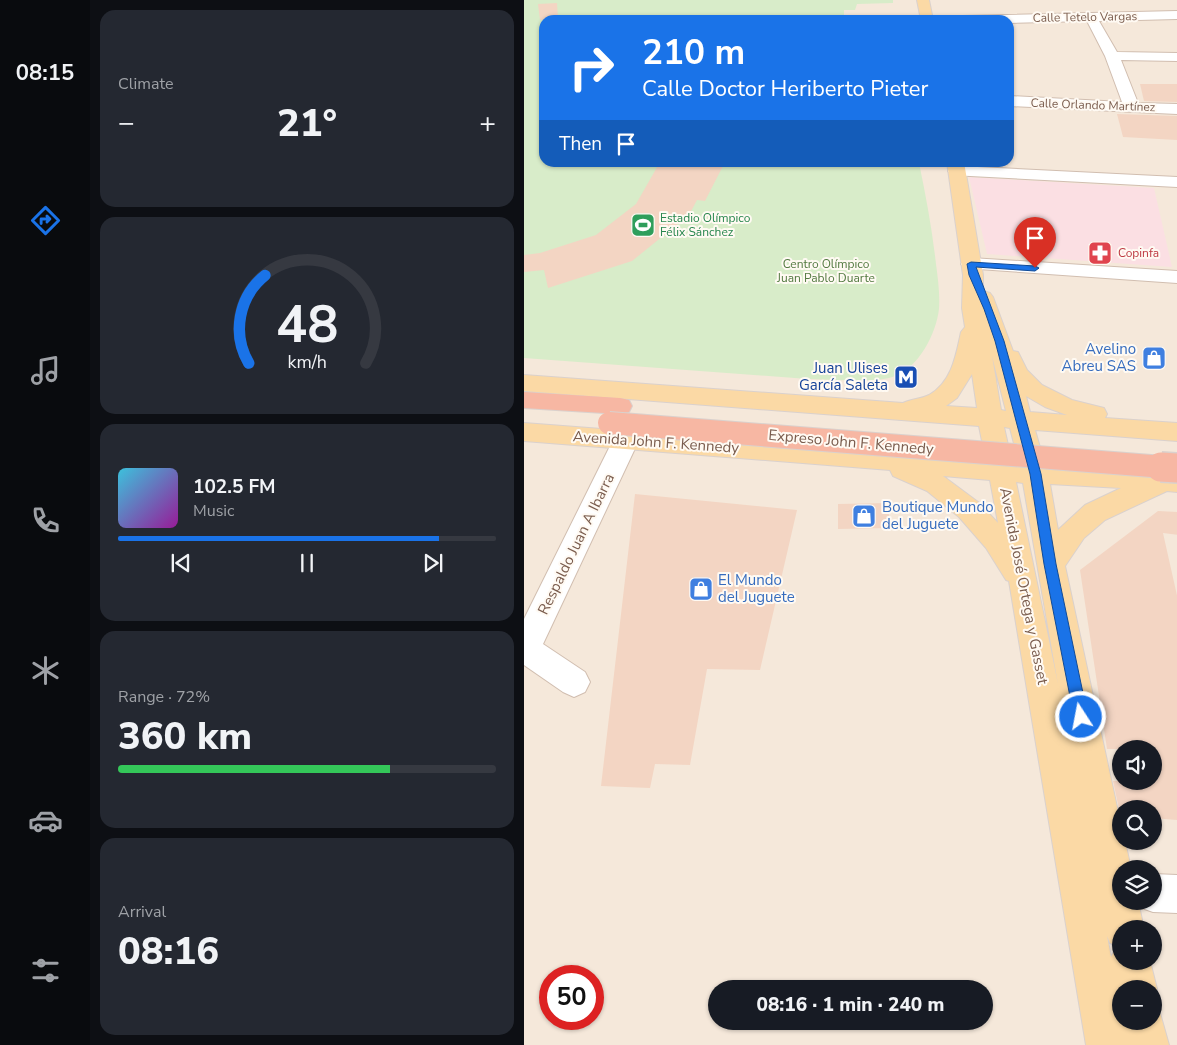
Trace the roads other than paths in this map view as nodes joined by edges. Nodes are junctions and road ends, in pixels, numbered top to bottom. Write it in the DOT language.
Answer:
graph roads {
  1 [pos="923,0"];
  2 [pos="1177,14"];
  3 [pos="926,15"];
  4 [pos="1091,17"];
  5 [pos="1014,19"];
  6 [pos="1112,56"];
  7 [pos="1177,57"];
  8 [pos="1014,102"];
  9 [pos="1132,106"];
  10 [pos="1177,109"];
  11 [pos="956,167"];
  12 [pos="1177,182"];
  13 [pos="972,270"];
  14 [pos="1177,277"];
  15 [pos="973,308"];
  16 [pos="999,341"];
  17 [pos="524,383"];
  18 [pos="524,400"];
  19 [pos="790,403"];
  20 [pos="885,411"];
  21 [pos="524,417"];
  22 [pos="990,417"];
  23 [pos="1020,420"];
  24 [pos="618,423"];
  25 [pos="1177,430"];
  26 [pos="524,432"];
  27 [pos="1177,440"];
  28 [pos="1177,450"];
  29 [pos="783,451"];
  30 [pos="850,457"];
  31 [pos="1002,472"];
  32 [pos="1035,474"];
  33 [pos="1175,476"];
  34 [pos="1050,564"];
  35 [pos="1025,590"];
  36 [pos="524,649"];
  37 [pos="574,682"];
  38 [pos="1112,862"];
  39 [pos="1162,893"];
  40 [pos="1177,894"];
  41 [pos="1145,1030"];
  42 [pos="1107,1045"];
  43 [pos="1148,1045"];
  1 -- 3 [label="main road"];
  2 -- 4 [label="street, Calle Tetelo Vargas"];
  4 -- 5 [label="street, Calle Tetelo Vargas"];
  4 -- 6 [label="street"];
  6 -- 7 [label="street"];
  6 -- 9 [label="street"];
  8 -- 9 [label="street, Calle Orlando Martínez"];
  9 -- 10 [label="street, Calle Orlando Martínez"];
  11 -- 12 [label="street"];
  11 -- 13 [label="main road, Avenida José Ortega y Gasset"];
  13 -- 14 [label="street"];
  13 -- 15 [label="main road, Avenida José Ortega y Gasset"];
  13 -- 16 [label="main road, Avenida José Ortega y Gasset"];
  15 -- 20 [label="main road"];
  15 -- 22 [label="main road, Avenida José Ortega y Gasset"];
  16 -- 23 [label="main road, Avenida José Ortega y Gasset"];
  16 -- 25 [label="main road"];
  17 -- 19 [label="main road"];
  18 -- 24 [label="highway, Expreso John F. Kennedy"];
  19 -- 20 [label="main road"];
  19 -- 29 [label="main road"];
  20 -- 22 [label="main road"];
  21 -- 24 [label="highway, Expreso John F. Kennedy"];
  22 -- 23 [label="main road"];
  22 -- 31 [label="main road, Avenida José Ortega y Gasset"];
  23 -- 25 [label="main road"];
  23 -- 32 [label="main road, Avenida José Ortega y Gasset"];
  24 -- 26 [label="main road, Avenida John F. Kennedy"];
  24 -- 28 [label="highway, Expreso John F. Kennedy"];
  24 -- 29 [label="main road, Avenida John F. Kennedy"];
  24 -- 33 [label="highway, Expreso John F. Kennedy, bridge"];
  24 -- 36 [label="street, Respaldo Juan A Ibarra"];
  27 -- 33 [label="main road"];
  29 -- 30 [label="main road, Avenida John F. Kennedy"];
  30 -- 31 [label="main road, Avenida John F. Kennedy"];
  30 -- 35 [label="main road"];
  31 -- 32 [label="main road, Avenida John F. Kennedy"];
  31 -- 35 [label="main road, Avenida José Ortega y Gasset"];
  32 -- 33 [label="main road, Avenida John F. Kennedy"];
  32 -- 34 [label="main road, Avenida José Ortega y Gasset"];
  33 -- 34 [label="main road"];
  34 -- 38 [label="main road, Avenida José Ortega y Gasset"];
  35 -- 42 [label="main road, Avenida José Ortega y Gasset"];
  36 -- 37 [label="street"];
  39 -- 40 [label="street"];
  41 -- 43 [label="main road"];
}
